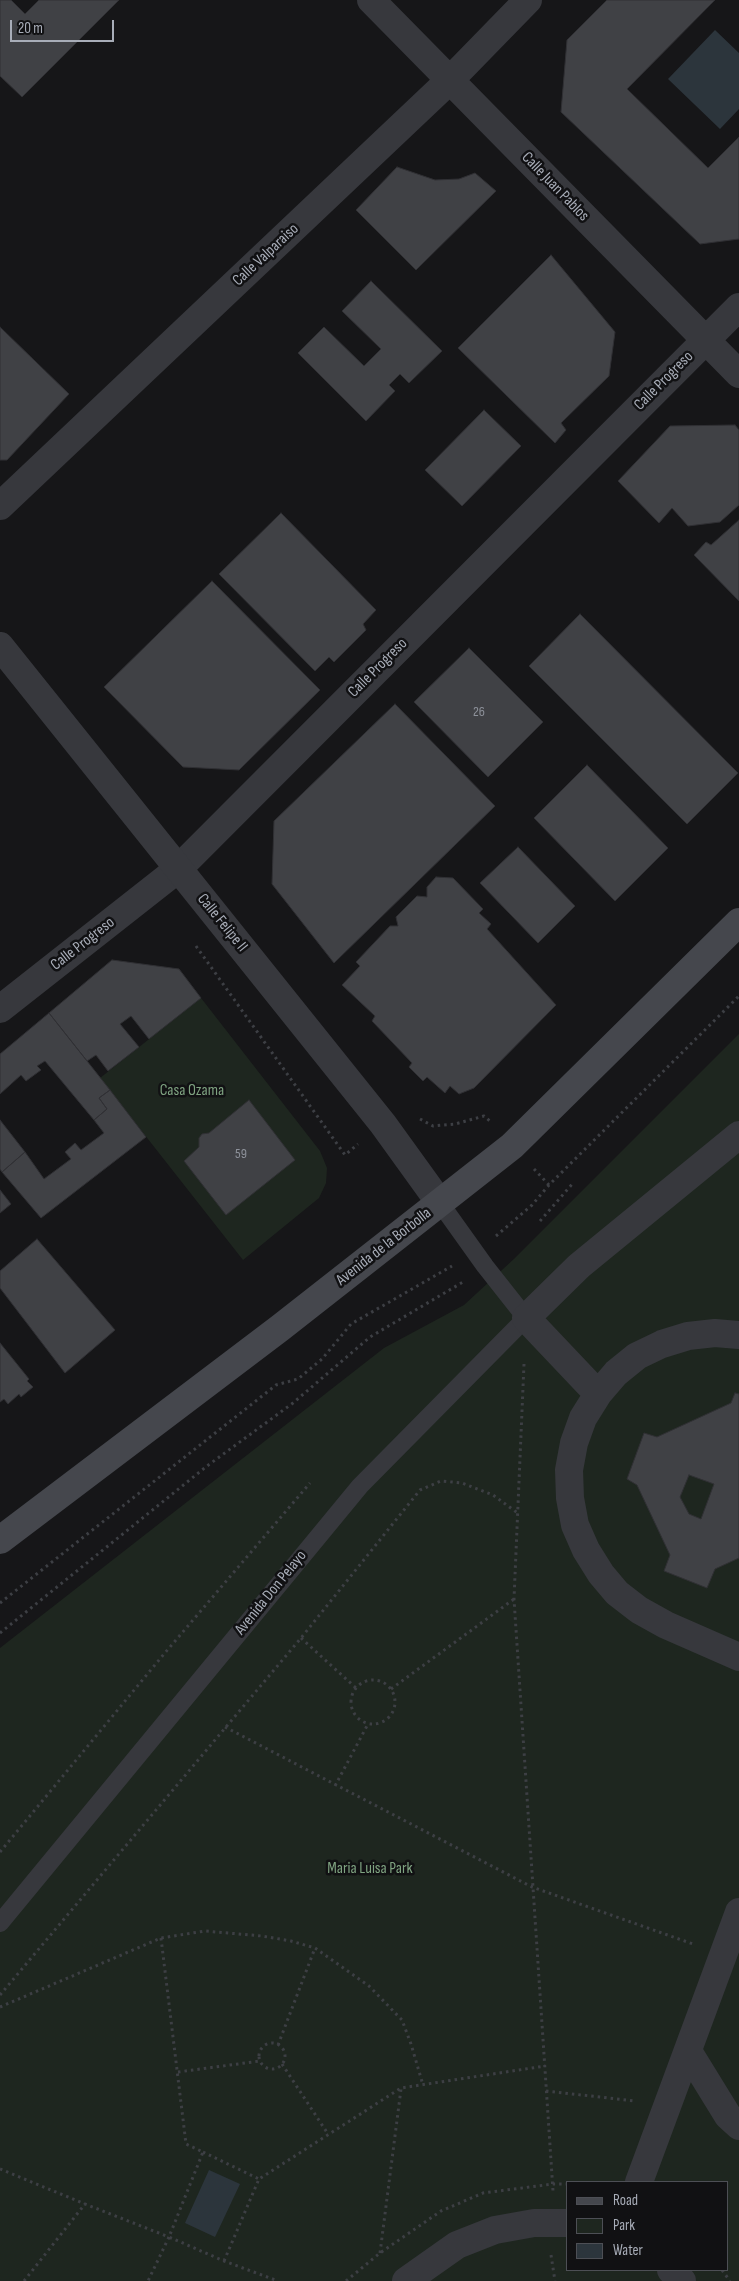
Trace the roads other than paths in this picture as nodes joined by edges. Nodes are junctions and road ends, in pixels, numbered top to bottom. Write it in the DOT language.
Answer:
graph roads {
  1 [pos="371,0"];
  2 [pos="528,0"];
  3 [pos="451,79"];
  4 [pos="739,306"];
  5 [pos="704,340"];
  6 [pos="739,374"];
  7 [pos="0,506"];
  8 [pos="0,646"];
  9 [pos="178,869"];
  10 [pos="739,922"];
  11 [pos="0,1009"];
  12 [pos="739,1135"];
  13 [pos="440,1203"];
  14 [pos="526,1318"];
  15 [pos="739,1335"];
  16 [pos="598,1394"];
  17 [pos="0,1540"];
  18 [pos="739,1657"];
  19 [pos="739,1912"];
  20 [pos="0,1923"];
  21 [pos="688,2051"];
  22 [pos="739,2126"];
  23 [pos="639,2181"];
  24 [pos="562,2223"];
  25 [pos="672,2271"];
  26 [pos="406,2281"];
  27 [pos="682,2281"];
  1 -- 3 [label="street, Calle Juan Pablos"];
  2 -- 3 [label="street, Calle Valparaiso"];
  3 -- 5 [label="street, Calle Juan Pablos"];
  3 -- 7 [label="street, Calle Valparaiso"];
  4 -- 5 [label="street, Calle Progreso"];
  5 -- 6 [label="street, Calle Juan Pablos"];
  5 -- 9 [label="street, Calle Progreso"];
  8 -- 9 [label="street, Calle Felipe II"];
  9 -- 11 [label="street, Calle Progreso"];
  9 -- 13 [label="street, Calle Felipe II"];
  10 -- 13 [label="main road, Avenida de la Borbolla"];
  12 -- 14 [label="street"];
  13 -- 14 [label="lane"];
  13 -- 17 [label="main road, Avenida de la Borbolla"];
  14 -- 16 [label="street"];
  14 -- 20 [label="lane, Avenida Don Pelayo"];
  15 -- 16 [label="street"];
  16 -- 18 [label="street"];
  19 -- 21 [label="street"];
  21 -- 22 [label="street"];
  21 -- 23 [label="street"];
  24 -- 26 [label="street"];
  25 -- 27 [label="street"];
}
